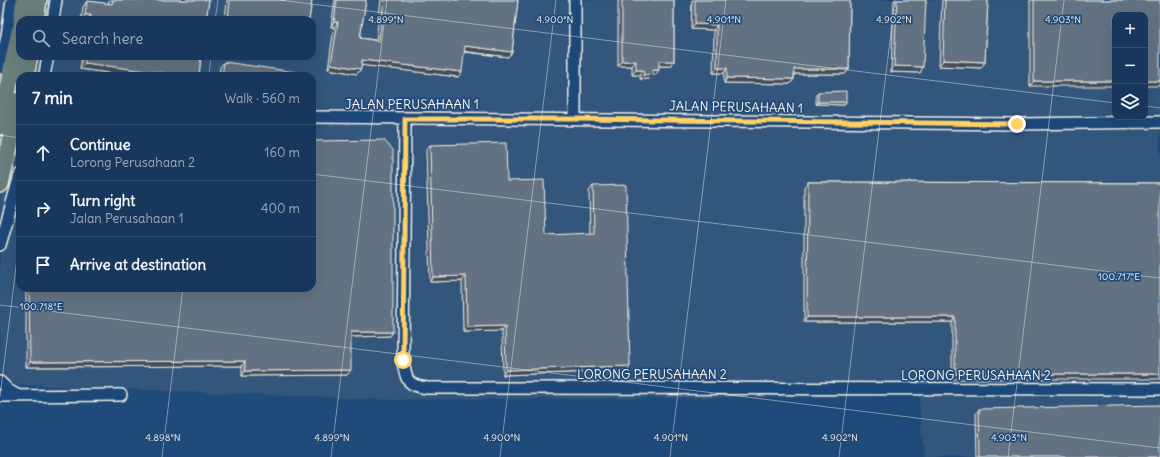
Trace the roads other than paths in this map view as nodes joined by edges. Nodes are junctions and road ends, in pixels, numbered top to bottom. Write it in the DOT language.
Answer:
graph roads {
  1 [pos="38,0"];
  2 [pos="56,0"];
  3 [pos="576,0"];
  4 [pos="16,2"];
  5 [pos="0,4"];
  6 [pos="21,16"];
  7 [pos="36,16"];
  8 [pos="54,16"];
  9 [pos="18,60"];
  10 [pos="28,60"];
  11 [pos="47,60"];
  12 [pos="0,68"];
  13 [pos="17,72"];
  14 [pos="26,72"];
  15 [pos="45,72"];
  16 [pos="16,88"];
  17 [pos="15,103"];
  18 [pos="316,117"];
  19 [pos="405,119"];
  20 [pos="576,119"];
  21 [pos="1160,122"];
  22 [pos="0,126"];
  23 [pos="0,184"];
  24 [pos="16,189"];
  25 [pos="0,245"];
  26 [pos="0,382"];
  27 [pos="1160,389"];
  28 [pos="17,395"];
  29 [pos="121,395"];
  30 [pos="0,396"];
  1 -- 7 [label="main road"];
  2 -- 8 [label="street"];
  3 -- 20 [label="street"];
  4 -- 5 [label="street"];
  4 -- 6 [label="main road"];
  4 -- 12 [label="street"];
  9 -- 13 [label="main road"];
  10 -- 14 [label="main road"];
  11 -- 15 [label="street"];
  16 -- 17 [label="main road"];
  17 -- 22 [label="main road"];
  17 -- 23 [label="main road"];
  18 -- 19 [label="street, JALAN PERUSAHAAN 1"];
  19 -- 20 [label="street, JALAN PERUSAHAAN 1"];
  19 -- 27 [label="street, LORONG PERUSAHAAN 2"];
  20 -- 21 [label="street, JALAN PERUSAHAAN 1"];
  24 -- 25 [label="street"];
  26 -- 28 [label="street"];
  28 -- 29 [label="street"];
  28 -- 30 [label="street"];
}
